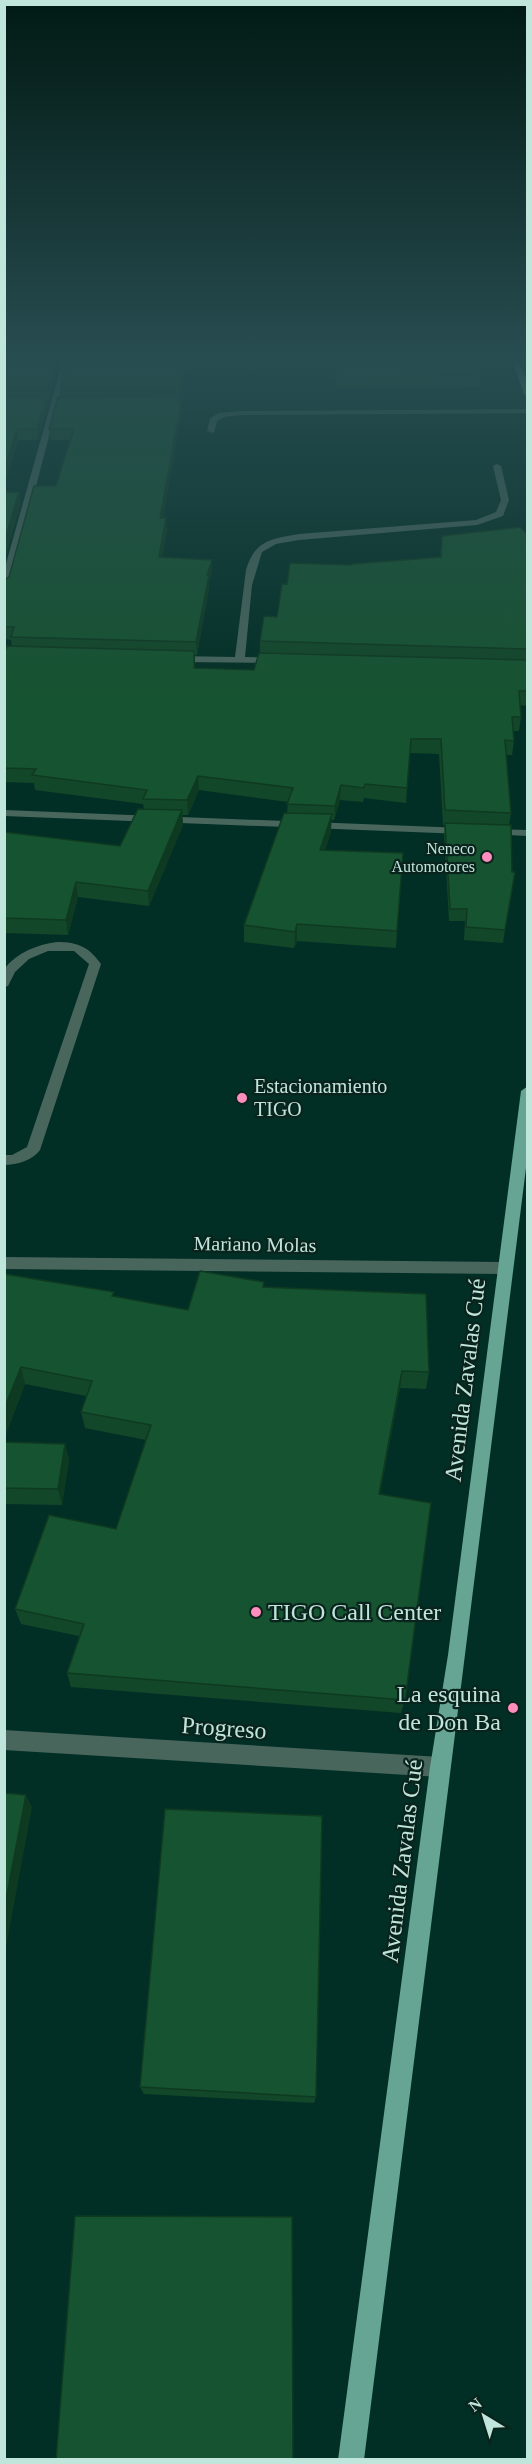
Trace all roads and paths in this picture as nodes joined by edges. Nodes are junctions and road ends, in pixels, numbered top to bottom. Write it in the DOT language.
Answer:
graph roads {
  1 [pos="32,475"];
  2 [pos="499,475"];
  3 [pos="4,589"];
  4 [pos="170,658"];
  5 [pos="240,660"];
  6 [pos="288,662"];
  7 [pos="4,813"];
  8 [pos="528,833"];
  9 [pos="4,983"];
  10 [pos="528,1091"];
  11 [pos="527,1109"];
  12 [pos="4,1160"];
  13 [pos="4,1263"];
  14 [pos="504,1268"];
  15 [pos="4,1740"];
  16 [pos="440,1767"];
  17 [pos="351,2460"];
  1 -- 3 [label="street"];
  2 -- 5 [label="street"];
  4 -- 5 [label="street"];
  5 -- 6 [label="street"];
  7 -- 8 [label="street"];
  9 -- 12 [label="street"];
  10 -- 11 [label="main road, Avenida Zavalas Cué"];
  11 -- 14 [label="main road, Avenida Zavalas Cué"];
  13 -- 14 [label="street, Mariano Molas"];
  14 -- 16 [label="main road, Avenida Zavalas Cué"];
  15 -- 16 [label="street, Progreso"];
  16 -- 17 [label="main road, Avenida Zavalas Cué"];
}
